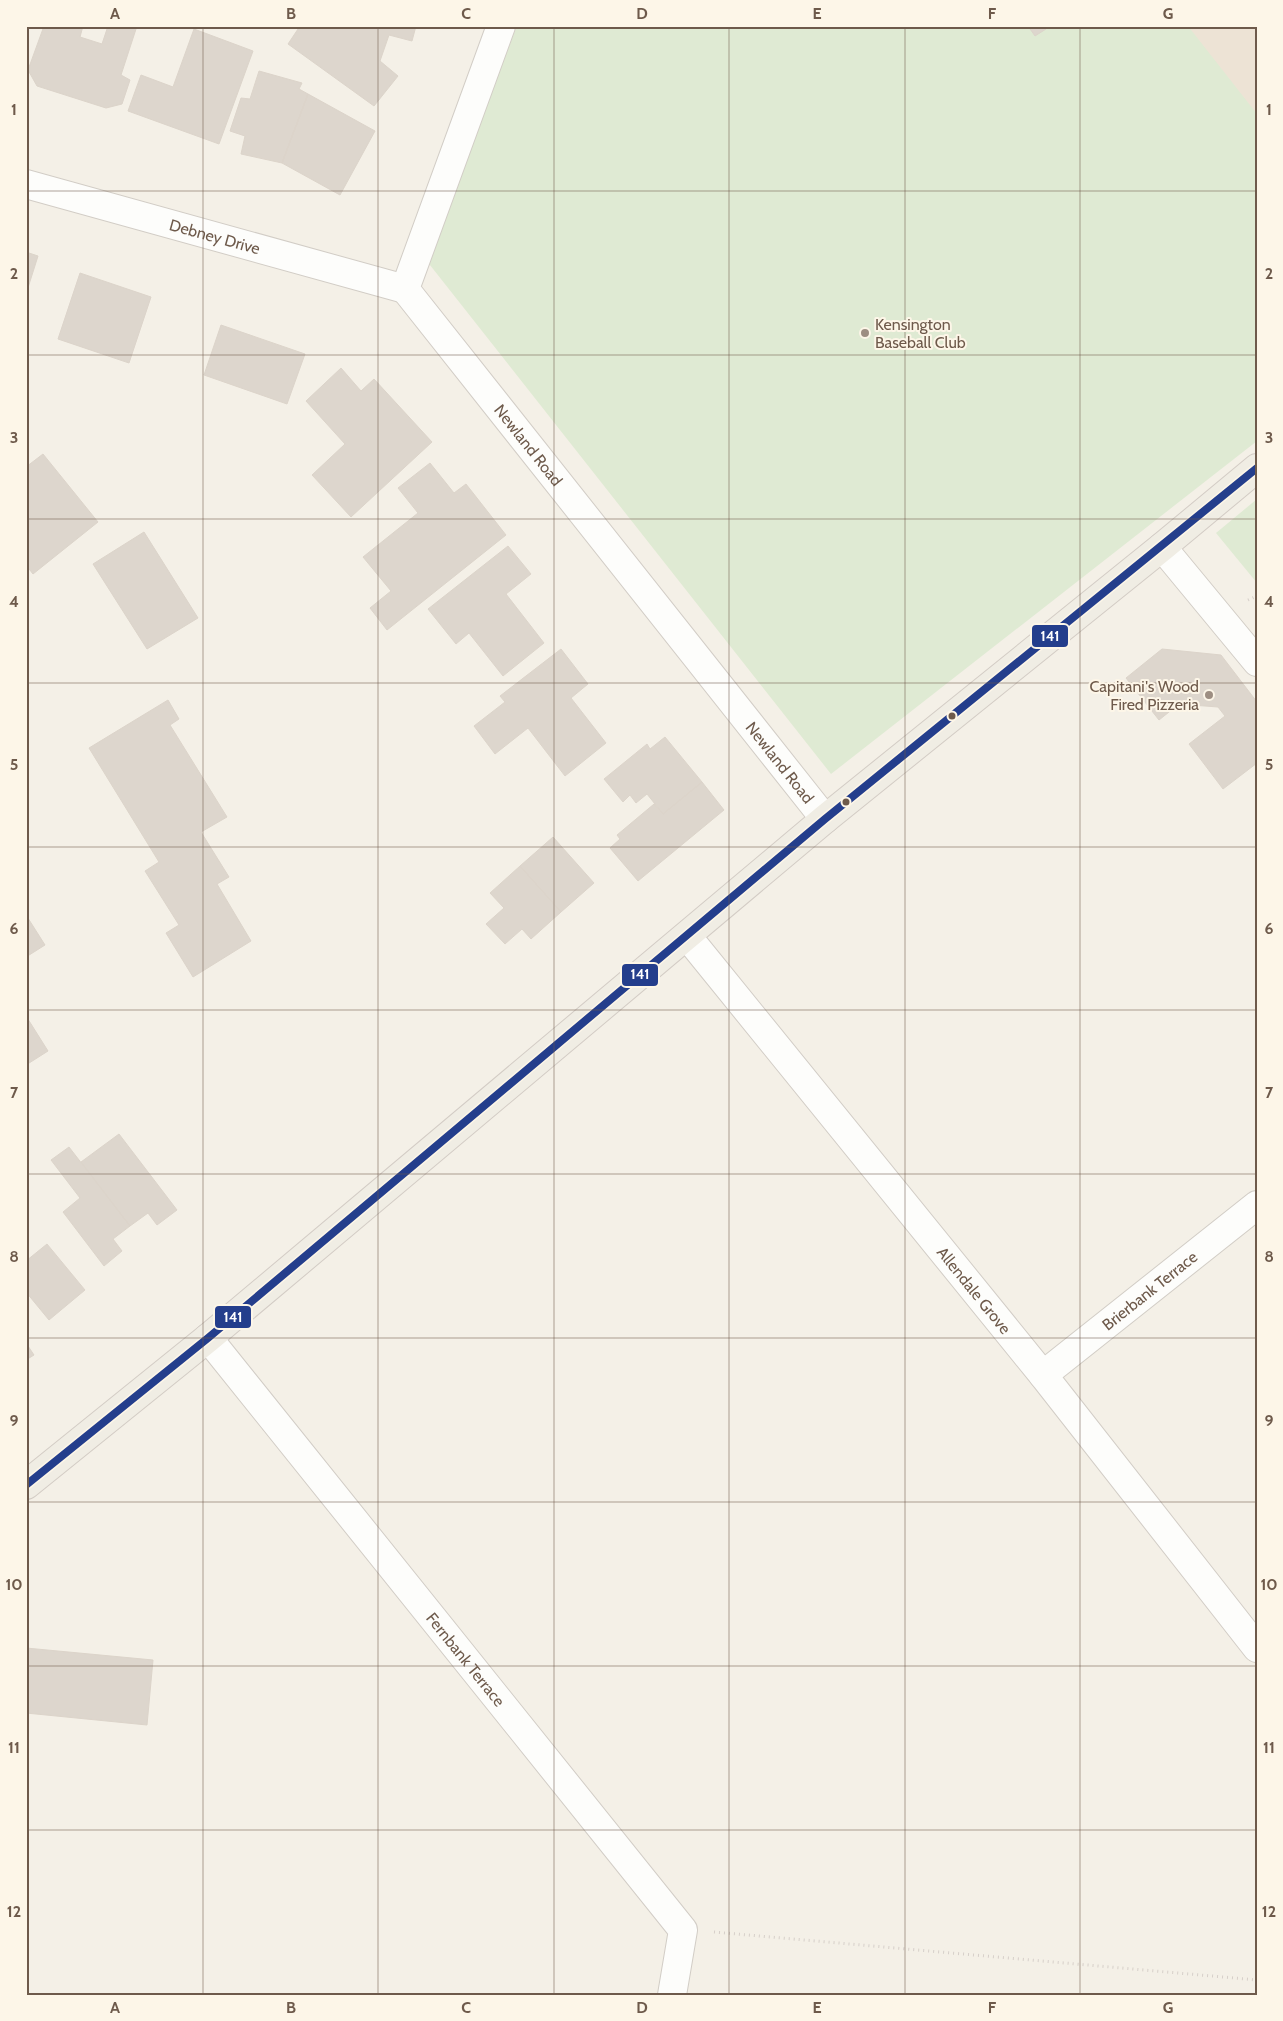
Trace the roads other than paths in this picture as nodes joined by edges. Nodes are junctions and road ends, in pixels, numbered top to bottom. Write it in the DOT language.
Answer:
graph roads {
  1 [pos="501,26"];
  2 [pos="26,184"];
  3 [pos="405,289"];
  4 [pos="1257,468"];
  5 [pos="1162,547"];
  6 [pos="1257,662"];
  7 [pos="826,819"];
  8 [pos="688,936"];
  9 [pos="1257,1205"];
  10 [pos="208,1338"];
  11 [pos="1043,1375"];
  12 [pos="26,1485"];
  13 [pos="1257,1648"];
  14 [pos="672,1995"];
  1 -- 3 [label="street"];
  2 -- 3 [label="street, Debney Drive"];
  3 -- 7 [label="street, Newland Road"];
  4 -- 5 [label="main road"];
  5 -- 6 [label="street"];
  5 -- 7 [label="main road"];
  7 -- 8 [label="main road"];
  8 -- 10 [label="main road"];
  8 -- 11 [label="street, Allendale Grove"];
  9 -- 11 [label="street, Brierbank Terrace"];
  10 -- 12 [label="main road"];
  10 -- 14 [label="street, Fernbank Terrace"];
  11 -- 13 [label="street, Allendale Grove"];
}
